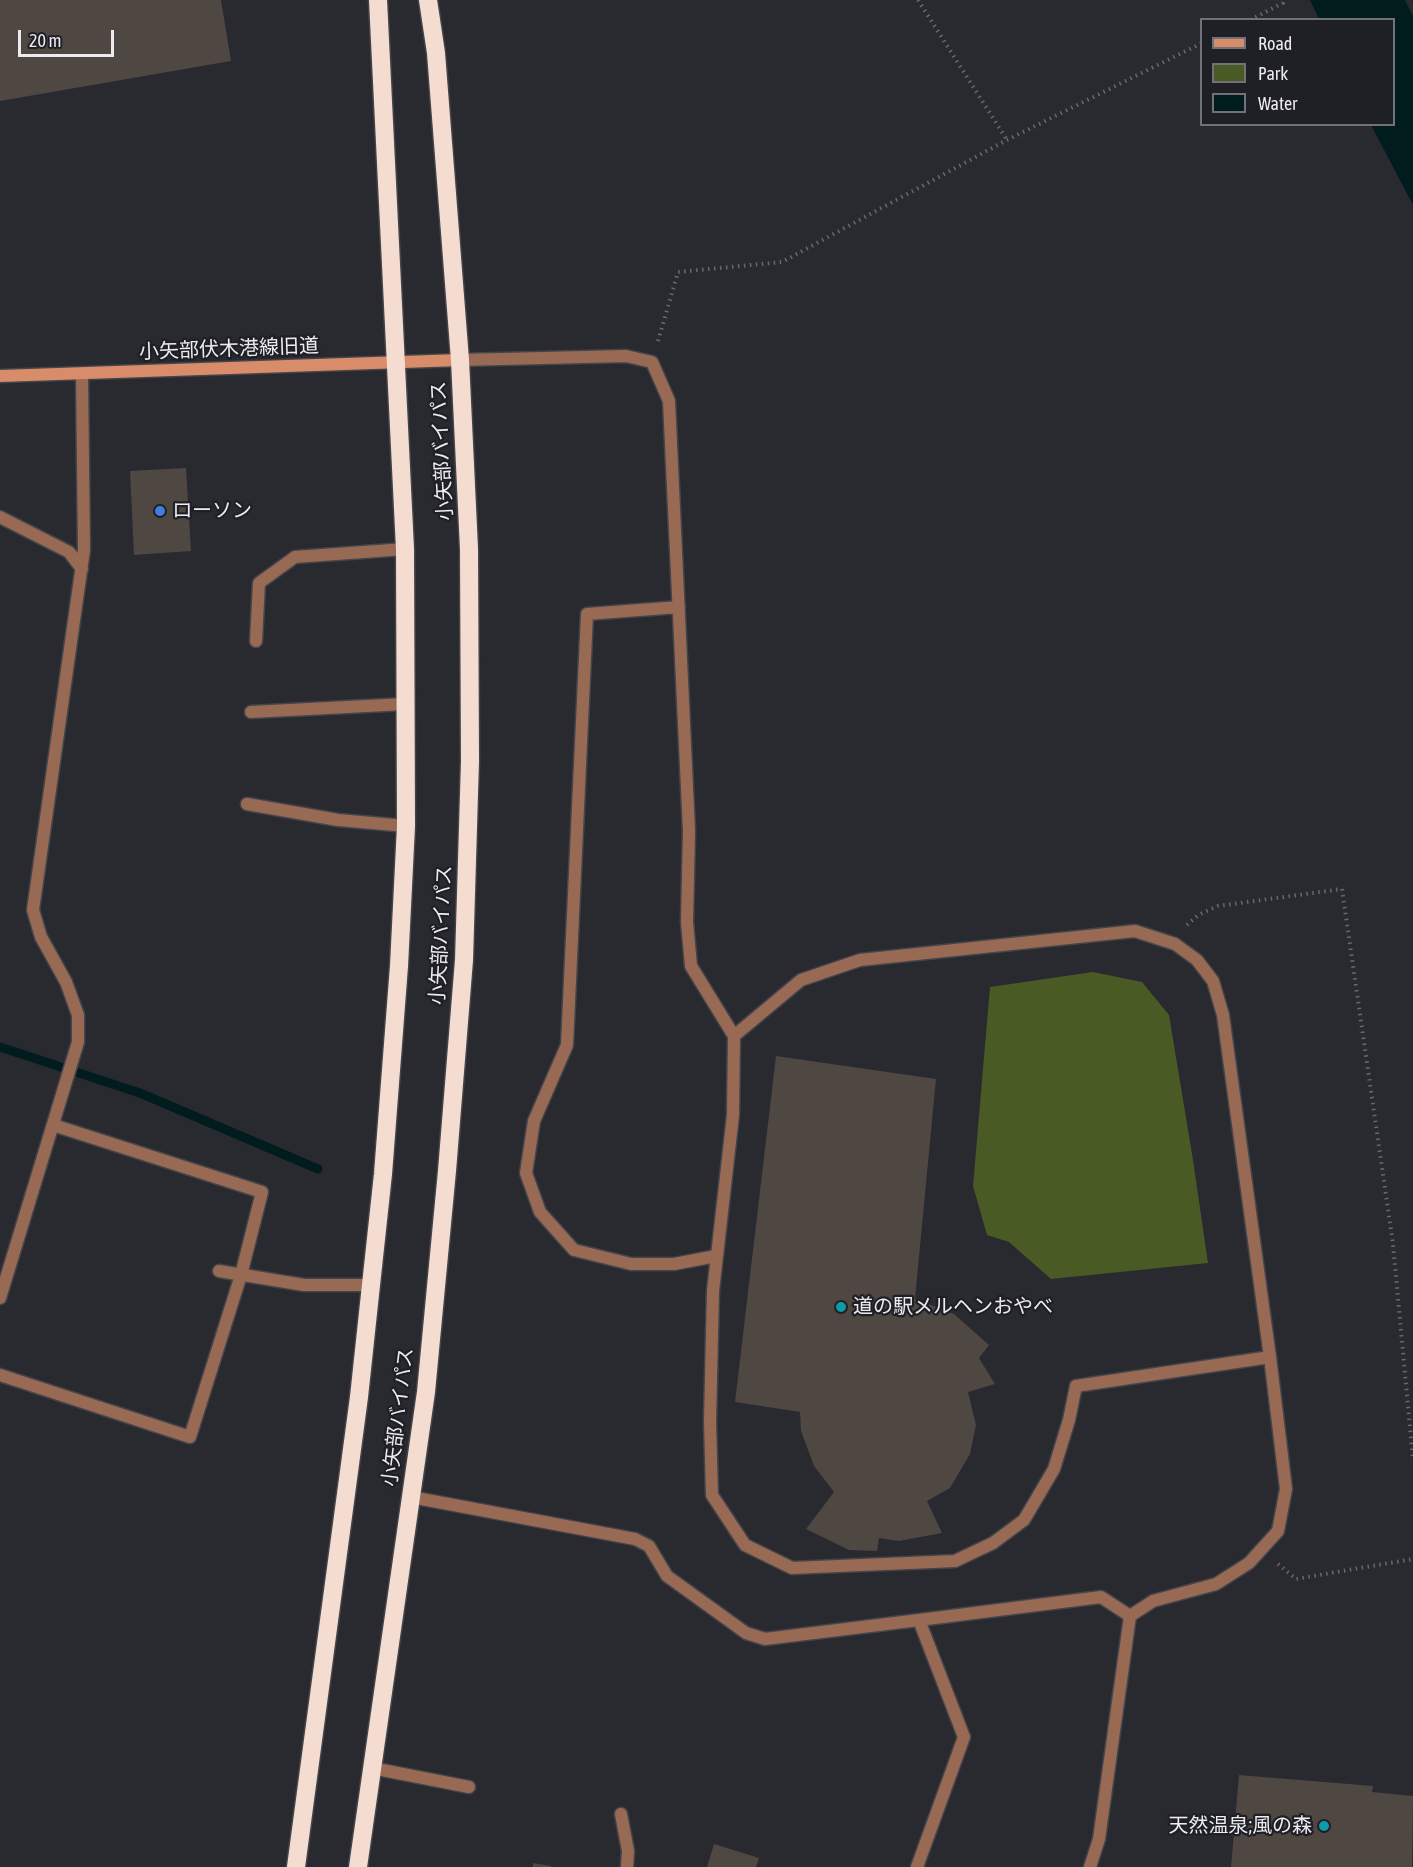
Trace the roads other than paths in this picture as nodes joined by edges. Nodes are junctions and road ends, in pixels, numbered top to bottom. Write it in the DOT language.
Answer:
graph roads {
  1 [pos="378,0"];
  2 [pos="428,0"];
  3 [pos="460,360"];
  4 [pos="395,362"];
  5 [pos="82,375"];
  6 [pos="0,376"];
  7 [pos="0,517"];
  8 [pos="405,549"];
  9 [pos="82,569"];
  10 [pos="679,607"];
  11 [pos="256,641"];
  12 [pos="405,705"];
  13 [pos="251,712"];
  14 [pos="248,804"];
  15 [pos="406,826"];
  16 [pos="734,1036"];
  17 [pos="53,1125"];
  18 [pos="716,1256"];
  19 [pos="219,1271"];
  20 [pos="241,1275"];
  21 [pos="371,1285"];
  22 [pos="0,1298"];
  23 [pos="1270,1357"];
  24 [pos="0,1375"];
  25 [pos="411,1497"];
  26 [pos="1130,1616"];
  27 [pos="919,1620"];
  28 [pos="372,1768"];
  29 [pos="469,1787"];
  30 [pos="621,1814"];
  31 [pos="296,1867"];
  32 [pos="358,1867"];
  33 [pos="627,1867"];
  34 [pos="917,1867"];
  35 [pos="1090,1867"];
  1 -- 4 [label="highway, 小矢部バイパス"];
  2 -- 3 [label="highway, 小矢部バイパス"];
  3 -- 4 [label="street, 小矢部伏木港線旧道"];
  3 -- 10 [label="street"];
  3 -- 25 [label="highway, 小矢部バイパス"];
  4 -- 5 [label="street, 小矢部伏木港線旧道"];
  4 -- 8 [label="highway, 小矢部バイパス"];
  5 -- 6 [label="street, 小矢部伏木港線旧道"];
  5 -- 9 [label="street"];
  7 -- 9 [label="street"];
  8 -- 11 [label="street"];
  8 -- 12 [label="highway, 小矢部バイパス"];
  9 -- 17 [label="street"];
  10 -- 16 [label="street"];
  10 -- 18 [label="street"];
  12 -- 13 [label="street"];
  12 -- 15 [label="highway, 小矢部バイパス"];
  14 -- 15 [label="street"];
  15 -- 21 [label="highway, 小矢部バイパス"];
  16 -- 18 [label="street"];
  16 -- 23 [label="street"];
  17 -- 20 [label="street"];
  17 -- 22 [label="street"];
  18 -- 23 [label="street"];
  19 -- 20 [label="street"];
  20 -- 21 [label="street"];
  20 -- 24 [label="street"];
  21 -- 31 [label="highway, 小矢部バイパス"];
  23 -- 26 [label="street"];
  25 -- 27 [label="street"];
  25 -- 28 [label="highway, 小矢部バイパス"];
  26 -- 27 [label="street"];
  26 -- 35 [label="street"];
  27 -- 34 [label="street"];
  28 -- 29 [label="street"];
  28 -- 32 [label="highway, 小矢部バイパス"];
  30 -- 33 [label="street"];
}
